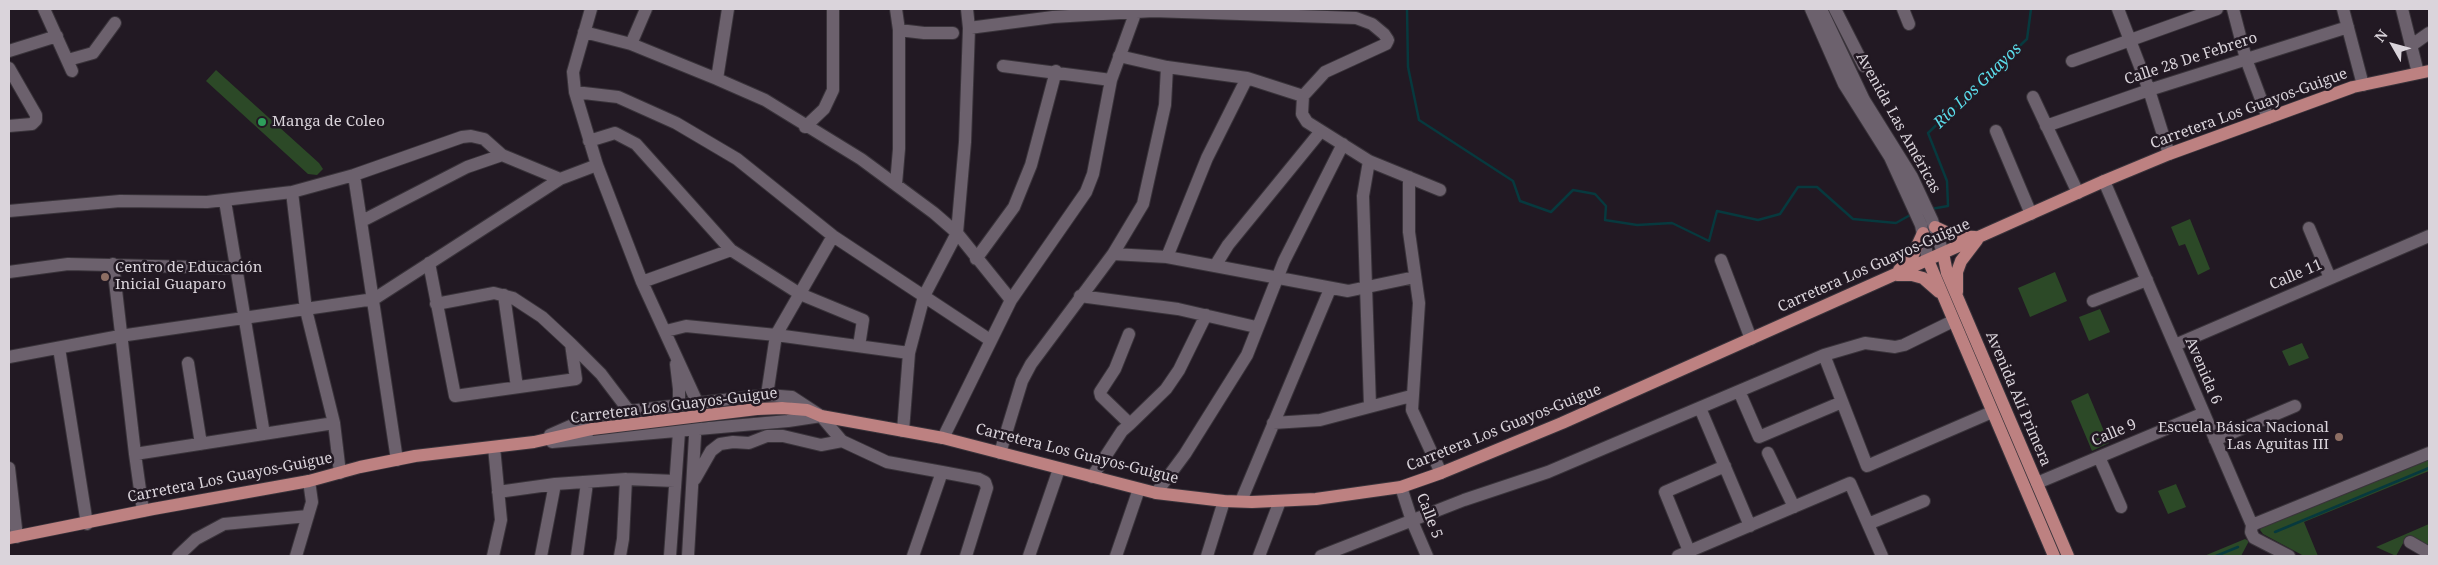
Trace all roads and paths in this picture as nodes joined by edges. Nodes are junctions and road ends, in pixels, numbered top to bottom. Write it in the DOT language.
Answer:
graph roads {
  1 [pos="44,9"];
  2 [pos="591,9"];
  3 [pos="646,9"];
  4 [pos="728,9"];
  5 [pos="833,9"];
  6 [pos="896,9"];
  7 [pos="967,9"];
  8 [pos="1811,9"];
  9 [pos="1821,9"];
  10 [pos="1835,9"];
  11 [pos="1903,9"];
  12 [pos="2118,9"];
  13 [pos="2217,9"];
  14 [pos="2234,9"];
  15 [pos="2343,9"];
  16 [pos="2402,9"];
  17 [pos="1153,10"];
  18 [pos="1136,11"];
  19 [pos="115,23"];
  20 [pos="1909,24"];
  21 [pos="2348,27"];
  22 [pos="968,28"];
  23 [pos="899,30"];
  24 [pos="584,32"];
  25 [pos="954,33"];
  26 [pos="2429,33"];
  27 [pos="57,36"];
  28 [pos="2129,38"];
  29 [pos="631,44"];
  30 [pos="2412,45"];
  31 [pos="9,51"];
  32 [pos="1119,56"];
  33 [pos="2246,59"];
  34 [pos="2072,61"];
  35 [pos="1003,66"];
  36 [pos="1864,66"];
  37 [pos="1167,67"];
  38 [pos="9,68"];
  39 [pos="1056,71"];
  40 [pos="2424,72"];
  41 [pos="1247,78"];
  42 [pos="718,79"];
  43 [pos="1111,80"];
  44 [pos="2363,85"];
  45 [pos="2149,90"];
  46 [pos="575,92"];
  47 [pos="1303,96"];
  48 [pos="2033,97"];
  49 [pos="2268,118"];
  50 [pos="9,126"];
  51 [pos="2046,126"];
  52 [pos="805,127"];
  53 [pos="1321,131"];
  54 [pos="1996,131"];
  55 [pos="589,141"];
  56 [pos="1343,144"];
  57 [pos="2169,154"];
  58 [pos="502,155"];
  59 [pos="1370,161"];
  60 [pos="597,165"];
  61 [pos="354,175"];
  62 [pos="1409,177"];
  63 [pos="560,179"];
  64 [pos="1907,179"];
  65 [pos="2104,181"];
  66 [pos="896,184"];
  67 [pos="1440,190"];
  68 [pos="292,192"];
  69 [pos="2078,193"];
  70 [pos="225,201"];
  71 [pos="9,211"];
  72 [pos="2031,214"];
  73 [pos="362,221"];
  74 [pos="1928,226"];
  75 [pos="2309,228"];
  76 [pos="957,233"];
  77 [pos="1982,235"];
  78 [pos="833,236"];
  79 [pos="2429,236"];
  80 [pos="731,250"];
  81 [pos="1943,253"];
  82 [pos="1113,254"];
  83 [pos="1167,257"];
  84 [pos="976,259"];
  85 [pos="1721,260"];
  86 [pos="1928,260"];
  87 [pos="429,263"];
  88 [pos="113,264"];
  89 [pos="1215,266"];
  90 [pos="236,268"];
  91 [pos="9,272"];
  92 [pos="1895,275"];
  93 [pos="1415,277"];
  94 [pos="2330,278"];
  95 [pos="1277,279"];
  96 [pos="2147,280"];
  97 [pos="642,282"];
  98 [pos="1368,287"];
  99 [pos="1330,289"];
  100 [pos="800,294"];
  101 [pos="504,295"];
  102 [pos="924,296"];
  103 [pos="1080,296"];
  104 [pos="1943,298"];
  105 [pos="374,299"];
  106 [pos="1011,300"];
  107 [pos="1958,300"];
  108 [pos="2093,301"];
  109 [pos="436,304"];
  110 [pos="306,310"];
  111 [pos="1206,315"];
  112 [pos="243,318"];
  113 [pos="1953,321"];
  114 [pos="1256,327"];
  115 [pos="666,331"];
  116 [pos="1130,334"];
  117 [pos="776,335"];
  118 [pos="120,336"];
  119 [pos="1751,339"];
  120 [pos="990,340"];
  121 [pos="571,344"];
  122 [pos="2175,345"];
  123 [pos="859,346"];
  124 [pos="59,348"];
  125 [pos="674,349"];
  126 [pos="909,353"];
  127 [pos="1824,355"];
  128 [pos="9,357"];
  129 [pos="188,363"];
  130 [pos="517,388"];
  131 [pos="1739,391"];
  132 [pos="767,395"];
  133 [pos="1411,396"];
  134 [pos="697,402"];
  135 [pos="1842,402"];
  136 [pos="680,406"];
  137 [pos="1370,406"];
  138 [pos="2295,406"];
  139 [pos="1700,408"];
  140 [pos="629,411"];
  141 [pos="1992,412"];
  142 [pos="2204,414"];
  143 [pos="821,416"];
  144 [pos="334,423"];
  145 [pos="1273,423"];
  146 [pos="1130,424"];
  147 [pos="697,430"];
  148 [pos="903,431"];
  149 [pos="680,432"];
  150 [pos="264,434"];
  151 [pos="943,438"];
  152 [pos="2215,440"];
  153 [pos="842,441"];
  154 [pos="534,442"];
  155 [pos="202,444"];
  156 [pos="494,447"];
  157 [pos="1000,453"];
  158 [pos="1768,453"];
  159 [pos="2429,453"];
  160 [pos="135,454"];
  161 [pos="2099,457"];
  162 [pos="397,460"];
  163 [pos="1725,466"];
  164 [pos="9,468"];
  165 [pos="1059,469"];
  166 [pos="942,472"];
  167 [pos="340,473"];
  168 [pos="1441,473"];
  169 [pos="1092,477"];
  170 [pos="626,478"];
  171 [pos="309,481"];
  172 [pos="675,481"];
  173 [pos="587,483"];
  174 [pos="2037,483"];
  175 [pos="555,484"];
  176 [pos="1401,486"];
  177 [pos="10,487"];
  178 [pos="691,487"];
  179 [pos="1139,489"];
  180 [pos="498,492"];
  181 [pos="1156,493"];
  182 [pos="1224,501"];
  183 [pos="1241,501"];
  184 [pos="1280,501"];
  185 [pos="1924,501"];
  186 [pos="1794,507"];
  187 [pos="2120,507"];
  188 [pos="142,511"];
  189 [pos="308,516"];
  190 [pos="1412,521"];
  191 [pos="87,524"];
  192 [pos="1868,524"];
  193 [pos="2252,525"];
  194 [pos="1750,526"];
  195 [pos="13,538"];
  196 [pos="2410,542"];
  197 [pos="2429,553"];
  198 [pos="1684,554"];
  199 [pos="178,556"];
  200 [pos="296,556"];
  201 [pos="493,556"];
  202 [pos="541,556"];
  203 [pos="577,556"];
  204 [pos="620,556"];
  205 [pos="670,556"];
  206 [pos="688,556"];
  207 [pos="913,556"];
  208 [pos="966,556"];
  209 [pos="1029,556"];
  210 [pos="1116,556"];
  211 [pos="1207,556"];
  212 [pos="1259,556"];
  213 [pos="1321,556"];
  214 [pos="1427,556"];
  215 [pos="1882,556"];
  216 [pos="2054,556"];
  217 [pos="2068,556"];
  218 [pos="2288,556"];
  1 -- 27 [label="street"];
  2 -- 24 [label="street"];
  3 -- 29 [label="street"];
  4 -- 42 [label="street"];
  5 -- 52 [label="street"];
  6 -- 23 [label="street"];
  7 -- 22 [label="street"];
  8 -- 64 [label="street, Avenida Las Américas"];
  9 -- 64 [label="street, Avenida Las Américas"];
  10 -- 36 [label="street"];
  11 -- 20 [label="street"];
  12 -- 28 [label="street"];
  13 -- 28 [label="street"];
  14 -- 33 [label="street"];
  15 -- 21 [label="street"];
  16 -- 30 [label="street"];
  17 -- 18 [label="street"];
  17 -- 47 [label="street"];
  18 -- 22 [label="street"];
  18 -- 32 [label="street"];
  19 -- 27 [label="street"];
  21 -- 33 [label="street, Calle 28 De Febrero"];
  21 -- 44 [label="street"];
  22 -- 76 [label="street"];
  23 -- 25 [label="street"];
  23 -- 66 [label="street"];
  24 -- 29 [label="street"];
  24 -- 46 [label="street"];
  26 -- 30 [label="street"];
  27 -- 31 [label="street"];
  28 -- 34 [label="street"];
  28 -- 45 [label="street"];
  29 -- 42 [label="street"];
  30 -- 40 [label="street"];
  32 -- 37 [label="street"];
  32 -- 43 [label="street"];
  33 -- 45 [label="street, Calle 28 De Febrero"];
  33 -- 49 [label="street"];
  35 -- 39 [label="street"];
  37 -- 41 [label="street"];
  37 -- 82 [label="street"];
  38 -- 50 [label="street"];
  39 -- 43 [label="street"];
  39 -- 84 [label="street"];
  40 -- 44 [label="main road, Carretera Los Guayos-Guigue"];
  41 -- 47 [label="street"];
  41 -- 83 [label="street"];
  42 -- 52 [label="street"];
  43 -- 106 [label="street"];
  44 -- 49 [label="main road, Carretera Los Guayos-Guigue"];
  45 -- 51 [label="street, Calle 28 De Febrero"];
  45 -- 57 [label="street"];
  46 -- 55 [label="street"];
  46 -- 78 [label="street"];
  47 -- 53 [label="street"];
  48 -- 51 [label="street"];
  49 -- 57 [label="main road, Carretera Los Guayos-Guigue"];
  51 -- 69 [label="street"];
  52 -- 66 [label="street"];
  53 -- 56 [label="street"];
  53 -- 89 [label="street"];
  54 -- 72 [label="street"];
  55 -- 60 [label="street"];
  55 -- 80 [label="street"];
  56 -- 59 [label="street"];
  56 -- 95 [label="street"];
  57 -- 65 [label="main road, Carretera Los Guayos-Guigue"];
  58 -- 61 [label="street"];
  58 -- 63 [label="street"];
  58 -- 73 [label="street"];
  59 -- 62 [label="street"];
  59 -- 98 [label="street"];
  60 -- 63 [label="street"];
  60 -- 97 [label="street"];
  61 -- 68 [label="street"];
  61 -- 73 [label="street"];
  62 -- 67 [label="street"];
  62 -- 93 [label="street"];
  63 -- 87 [label="street"];
  64 -- 74 [label="street, Avenida Las Américas"];
  65 -- 69 [label="main road, Carretera Los Guayos-Guigue"];
  65 -- 96 [label="street, Avenida 6"];
  66 -- 76 [label="street"];
  68 -- 70 [label="street"];
  68 -- 110 [label="street"];
  69 -- 72 [label="main road, Carretera Los Guayos-Guigue"];
  70 -- 71 [label="street"];
  70 -- 90 [label="street"];
  72 -- 77 [label="main road, Carretera Los Guayos-Guigue"];
  73 -- 105 [label="street"];
  74 -- 77 [label="main road"];
  74 -- 81 [label="street, Avenida Las Américas"];
  74 -- 86 [label="street, Avenida Las Américas"];
  74 -- 92 [label="main road"];
  75 -- 94 [label="street"];
  76 -- 84 [label="street"];
  76 -- 102 [label="street"];
  77 -- 81 [label="main road, Carretera Los Guayos-Guigue"];
  77 -- 107 [label="main road"];
  78 -- 100 [label="street"];
  78 -- 102 [label="street"];
  79 -- 94 [label="street, Calle 11"];
  80 -- 97 [label="street"];
  80 -- 100 [label="street"];
  81 -- 86 [label="main road, Carretera Los Guayos-Guigue"];
  81 -- 107 [label="main road, Avenida Alí Primera"];
  82 -- 83 [label="street"];
  82 -- 103 [label="street"];
  83 -- 89 [label="street"];
  84 -- 106 [label="street"];
  85 -- 119 [label="street"];
  86 -- 92 [label="main road, Carretera Los Guayos-Guigue"];
  86 -- 104 [label="main road, Avenida Alí Primera"];
  87 -- 105 [label="street"];
  87 -- 109 [label="street"];
  88 -- 90 [label="street"];
  88 -- 91 [label="street"];
  88 -- 118 [label="street"];
  89 -- 95 [label="street"];
  90 -- 112 [label="street"];
  92 -- 104 [label="main road"];
  92 -- 119 [label="main road, Carretera Los Guayos-Guigue"];
  93 -- 98 [label="street"];
  93 -- 133 [label="street"];
  94 -- 122 [label="street, Calle 11"];
  95 -- 99 [label="street"];
  95 -- 114 [label="street"];
  96 -- 108 [label="street"];
  96 -- 122 [label="street, Avenida 6"];
  97 -- 115 [label="street"];
  98 -- 99 [label="street"];
  98 -- 137 [label="street"];
  99 -- 145 [label="street"];
  100 -- 117 [label="street"];
  100 -- 123 [label="street"];
  101 -- 109 [label="street"];
  101 -- 121 [label="street"];
  101 -- 130 [label="street"];
  102 -- 120 [label="street"];
  102 -- 126 [label="street"];
  103 -- 111 [label="street"];
  103 -- 157 [label="street"];
  104 -- 113 [label="main road, Avenida Alí Primera"];
  105 -- 110 [label="street"];
  105 -- 162 [label="street"];
  106 -- 120 [label="street"];
  107 -- 174 [label="main road, Avenida Alí Primera"];
  109 -- 130 [label="street"];
  110 -- 112 [label="street"];
  110 -- 144 [label="street"];
  111 -- 114 [label="street"];
  111 -- 146 [label="street"];
  112 -- 118 [label="street"];
  112 -- 150 [label="street"];
  113 -- 127 [label="street"];
  113 -- 141 [label="main road, Avenida Alí Primera"];
  114 -- 181 [label="street"];
  115 -- 117 [label="street"];
  115 -- 125 [label="street"];
  116 -- 146 [label="street"];
  117 -- 123 [label="street"];
  117 -- 132 [label="street"];
  118 -- 124 [label="street"];
  118 -- 160 [label="street"];
  119 -- 168 [label="main road, Carretera Los Guayos-Guigue"];
  120 -- 151 [label="street"];
  121 -- 130 [label="street"];
  121 -- 140 [label="street"];
  122 -- 142 [label="street, Avenida 6"];
  123 -- 126 [label="street"];
  124 -- 128 [label="street"];
  124 -- 191 [label="street"];
  125 -- 134 [label="street"];
  125 -- 136 [label="street"];
  126 -- 148 [label="street"];
  127 -- 131 [label="street"];
  127 -- 135 [label="street"];
  129 -- 155 [label="street"];
  131 -- 135 [label="street"];
  131 -- 139 [label="street"];
  132 -- 134 [label="street"];
  132 -- 143 [label="street"];
  133 -- 137 [label="street"];
  133 -- 168 [label="street"];
  134 -- 136 [label="street"];
  134 -- 147 [label="street"];
  135 -- 141 [label="street"];
  136 -- 140 [label="street"];
  136 -- 149 [label="street"];
  137 -- 145 [label="street"];
  138 -- 152 [label="street"];
  139 -- 163 [label="street"];
  139 -- 190 [label="street"];
  140 -- 154 [label="street"];
  141 -- 216 [label="main road, Avenida Alí Primera"];
  142 -- 152 [label="street, Avenida 6"];
  142 -- 161 [label="street, Calle 9"];
  143 -- 147 [label="street"];
  143 -- 148 [label="main road, Carretera Los Guayos-Guigue"];
  143 -- 153 [label="street"];
  143 -- 154 [label="main road, Carretera Los Guayos-Guigue, bridge"];
  144 -- 150 [label="street"];
  144 -- 167 [label="street"];
  145 -- 183 [label="street"];
  146 -- 169 [label="street"];
  147 -- 149 [label="street"];
  147 -- 178 [label="street"];
  148 -- 151 [label="main road, Carretera Los Guayos-Guigue"];
  149 -- 154 [label="street"];
  149 -- 172 [label="street"];
  150 -- 155 [label="street"];
  151 -- 157 [label="main road, Carretera Los Guayos-Guigue"];
  152 -- 193 [label="street, Avenida 6"];
  153 -- 166 [label="street"];
  153 -- 178 [label="street"];
  154 -- 156 [label="main road, Carretera Los Guayos-Guigue"];
  155 -- 160 [label="street"];
  156 -- 162 [label="main road, Carretera Los Guayos-Guigue"];
  156 -- 180 [label="street"];
  157 -- 165 [label="main road, Carretera Los Guayos-Guigue"];
  158 -- 186 [label="street"];
  159 -- 193 [label="street"];
  160 -- 188 [label="street"];
  161 -- 174 [label="street, Calle 9"];
  161 -- 187 [label="street"];
  162 -- 167 [label="main road, Carretera Los Guayos-Guigue"];
  163 -- 194 [label="street"];
  163 -- 198 [label="street"];
  164 -- 177 [label="street"];
  165 -- 169 [label="main road, Carretera Los Guayos-Guigue"];
  165 -- 209 [label="street"];
  166 -- 207 [label="street"];
  166 -- 208 [label="street"];
  167 -- 171 [label="main road, Carretera Los Guayos-Guigue"];
  168 -- 176 [label="main road, Carretera Los Guayos-Guigue"];
  169 -- 179 [label="main road, Carretera Los Guayos-Guigue"];
  170 -- 172 [label="street"];
  170 -- 173 [label="street"];
  170 -- 204 [label="street"];
  171 -- 188 [label="main road, Carretera Los Guayos-Guigue"];
  171 -- 189 [label="street"];
  172 -- 205 [label="street"];
  173 -- 175 [label="street"];
  173 -- 203 [label="street"];
  174 -- 217 [label="main road, Avenida Alí Primera"];
  175 -- 180 [label="street"];
  175 -- 202 [label="street"];
  176 -- 184 [label="main road, Carretera Los Guayos-Guigue"];
  176 -- 190 [label="street, Calle 5"];
  177 -- 195 [label="street"];
  178 -- 206 [label="street"];
  179 -- 181 [label="main road, Carretera Los Guayos-Guigue"];
  179 -- 210 [label="street"];
  180 -- 201 [label="street"];
  181 -- 182 [label="main road, Carretera Los Guayos-Guigue"];
  182 -- 183 [label="main road, Carretera Los Guayos-Guigue"];
  182 -- 211 [label="street"];
  183 -- 184 [label="main road, Carretera Los Guayos-Guigue"];
  184 -- 212 [label="street"];
  185 -- 192 [label="street"];
  186 -- 192 [label="street"];
  186 -- 194 [label="street"];
  188 -- 191 [label="main road, Carretera Los Guayos-Guigue"];
  189 -- 199 [label="street"];
  189 -- 200 [label="street"];
  190 -- 213 [label="street"];
  190 -- 214 [label="street, Calle 5"];
  191 -- 195 [label="main road, Carretera Los Guayos-Guigue"];
  192 -- 215 [label="street"];
  193 -- 218 [label="street, Avenida 6"];
  194 -- 198 [label="street"];
  196 -- 197 [label="street"];
}
